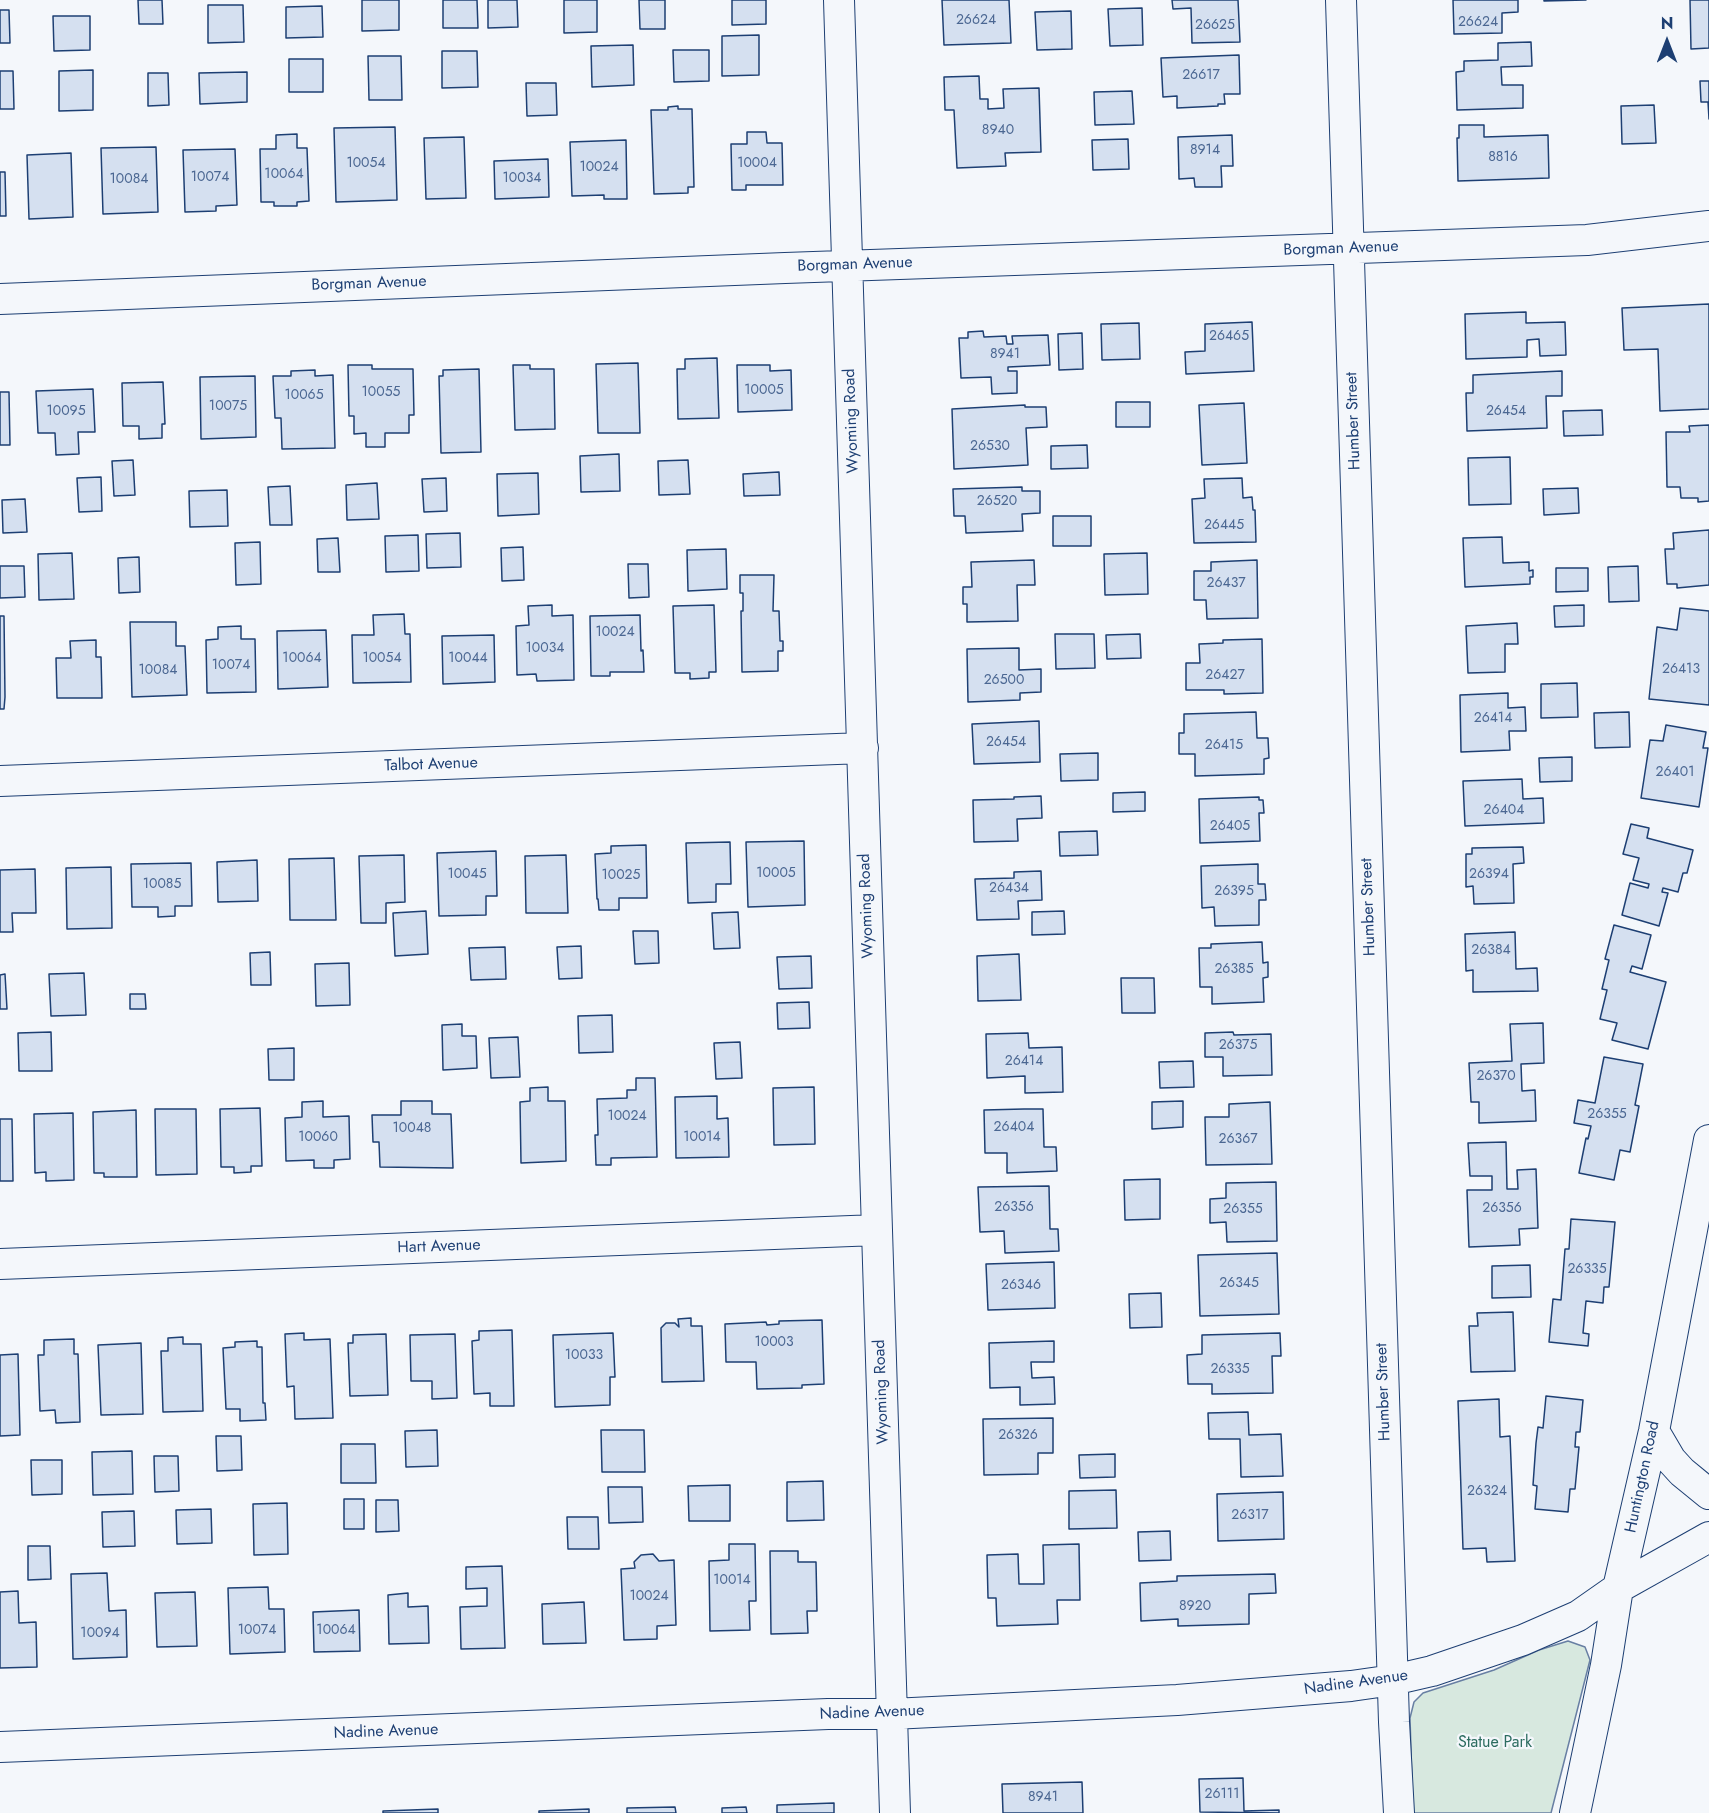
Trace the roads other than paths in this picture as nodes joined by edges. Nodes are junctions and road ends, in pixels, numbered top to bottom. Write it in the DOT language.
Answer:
graph roads {
  1 [pos="839,0"];
  2 [pos="1341,0"];
  3 [pos="1709,226"];
  4 [pos="1348,249"];
  5 [pos="847,266"];
  6 [pos="0,299"];
  7 [pos="862,748"];
  8 [pos="0,782"];
  9 [pos="1709,1140"];
  10 [pos="877,1230"];
  11 [pos="0,1264"];
  12 [pos="1654,1431"];
  13 [pos="1709,1494"];
  14 [pos="1709,1537"];
  15 [pos="1618,1588"];
  16 [pos="1393,1680"];
  17 [pos="892,1714"];
  18 [pos="0,1747"];
  19 [pos="895,1813"];
  20 [pos="1399,1813"];
  21 [pos="1575,1813"];
  1 -- 5 [label="street, Wyoming Road"];
  2 -- 4 [label="street, Humber Street"];
  3 -- 4 [label="street, Borgman Avenue"];
  4 -- 5 [label="street, Borgman Avenue"];
  4 -- 16 [label="street, Humber Street"];
  5 -- 6 [label="street, Borgman Avenue"];
  5 -- 7 [label="street, Wyoming Road"];
  7 -- 8 [label="street, Talbot Avenue"];
  7 -- 10 [label="street, Wyoming Road"];
  9 -- 12 [label="street, Huntington Road"];
  10 -- 11 [label="street, Hart Avenue"];
  10 -- 17 [label="street, Wyoming Road"];
  12 -- 13 [label="street"];
  12 -- 15 [label="street, Huntington Road"];
  14 -- 15 [label="street, Nadine Avenue"];
  15 -- 16 [label="street, Nadine Avenue"];
  15 -- 21 [label="street, Huntington Road"];
  16 -- 17 [label="street, Nadine Avenue"];
  16 -- 20 [label="street, Humber Street"];
  17 -- 18 [label="street, Nadine Avenue"];
  17 -- 19 [label="street, Wyoming Road"];
}
